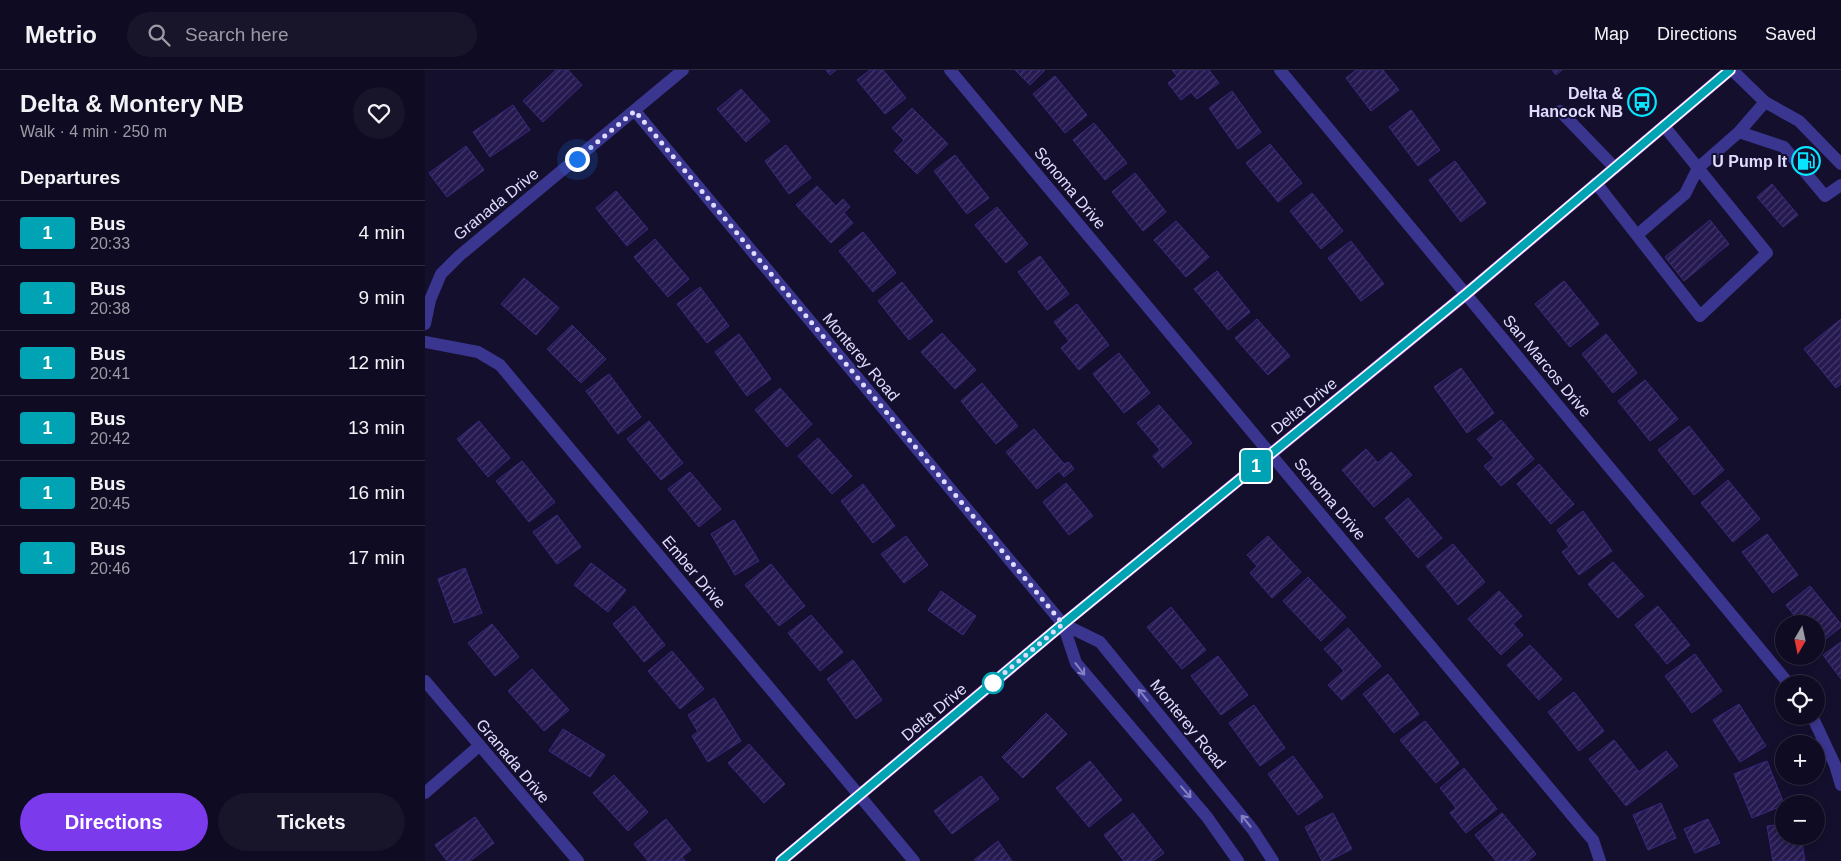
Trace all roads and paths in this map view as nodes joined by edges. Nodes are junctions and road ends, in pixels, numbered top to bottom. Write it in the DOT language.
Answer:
graph roads {
  1 [pos="683,70"];
  2 [pos="951,70"];
  3 [pos="1280,70"];
  4 [pos="1731,70"];
  5 [pos="1765,102"];
  6 [pos="635,111"];
  7 [pos="1560,111"];
  8 [pos="1664,126"];
  9 [pos="1739,132"];
  10 [pos="1841,164"];
  11 [pos="1615,168"];
  12 [pos="1698,168"];
  13 [pos="1596,183"];
  14 [pos="1841,185"];
  15 [pos="1637,235"];
  16 [pos="1466,294"];
  17 [pos="425,324"];
  18 [pos="425,342"];
  19 [pos="1271,454"];
  20 [pos="1063,624"];
  21 [pos="1782,675"];
  22 [pos="425,681"];
  23 [pos="1816,725"];
  24 [pos="479,746"];
  25 [pos="1841,785"];
  26 [pos="425,793"];
  27 [pos="860,796"];
  28 [pos="578,861"];
  29 [pos="781,861"];
  30 [pos="914,861"];
  31 [pos="1238,861"];
  32 [pos="1273,861"];
  33 [pos="1600,861"];
  1 -- 6 [label="street, Granada Drive"];
  2 -- 19 [label="street, Sonoma Drive"];
  3 -- 16 [label="street, San Marcos Drive"];
  4 -- 5 [label="street"];
  4 -- 8 [label="main road, Delta Drive"];
  5 -- 9 [label="street"];
  5 -- 10 [label="street"];
  6 -- 17 [label="street, Granada Drive"];
  6 -- 20 [label="street, Monterey Road"];
  7 -- 11 [label="street"];
  8 -- 11 [label="main road, Delta Drive"];
  8 -- 12 [label="street"];
  9 -- 12 [label="street"];
  9 -- 14 [label="street"];
  11 -- 13 [label="main road, Delta Drive"];
  12 -- 15 [label="street"];
  12 -- 15 [label="street"];
  13 -- 15 [label="street"];
  13 -- 16 [label="main road, Delta Drive"];
  16 -- 19 [label="main road, Delta Drive"];
  16 -- 21 [label="street, San Marcos Drive"];
  18 -- 27 [label="street, Ember Drive"];
  19 -- 20 [label="main road, Delta Drive"];
  19 -- 33 [label="street, Sonoma Drive"];
  20 -- 27 [label="main road, Delta Drive"];
  20 -- 31 [label="street, Monterey Road, one-way"];
  32 -- 20 [label="street, Monterey Road, one-way"];
  22 -- 24 [label="street, Granada Drive"];
  23 -- 25 [label="street"];
  24 -- 26 [label="street"];
  24 -- 28 [label="street, Granada Drive"];
  27 -- 29 [label="main road, Delta Drive"];
  27 -- 30 [label="street, Ember Drive"];
}
